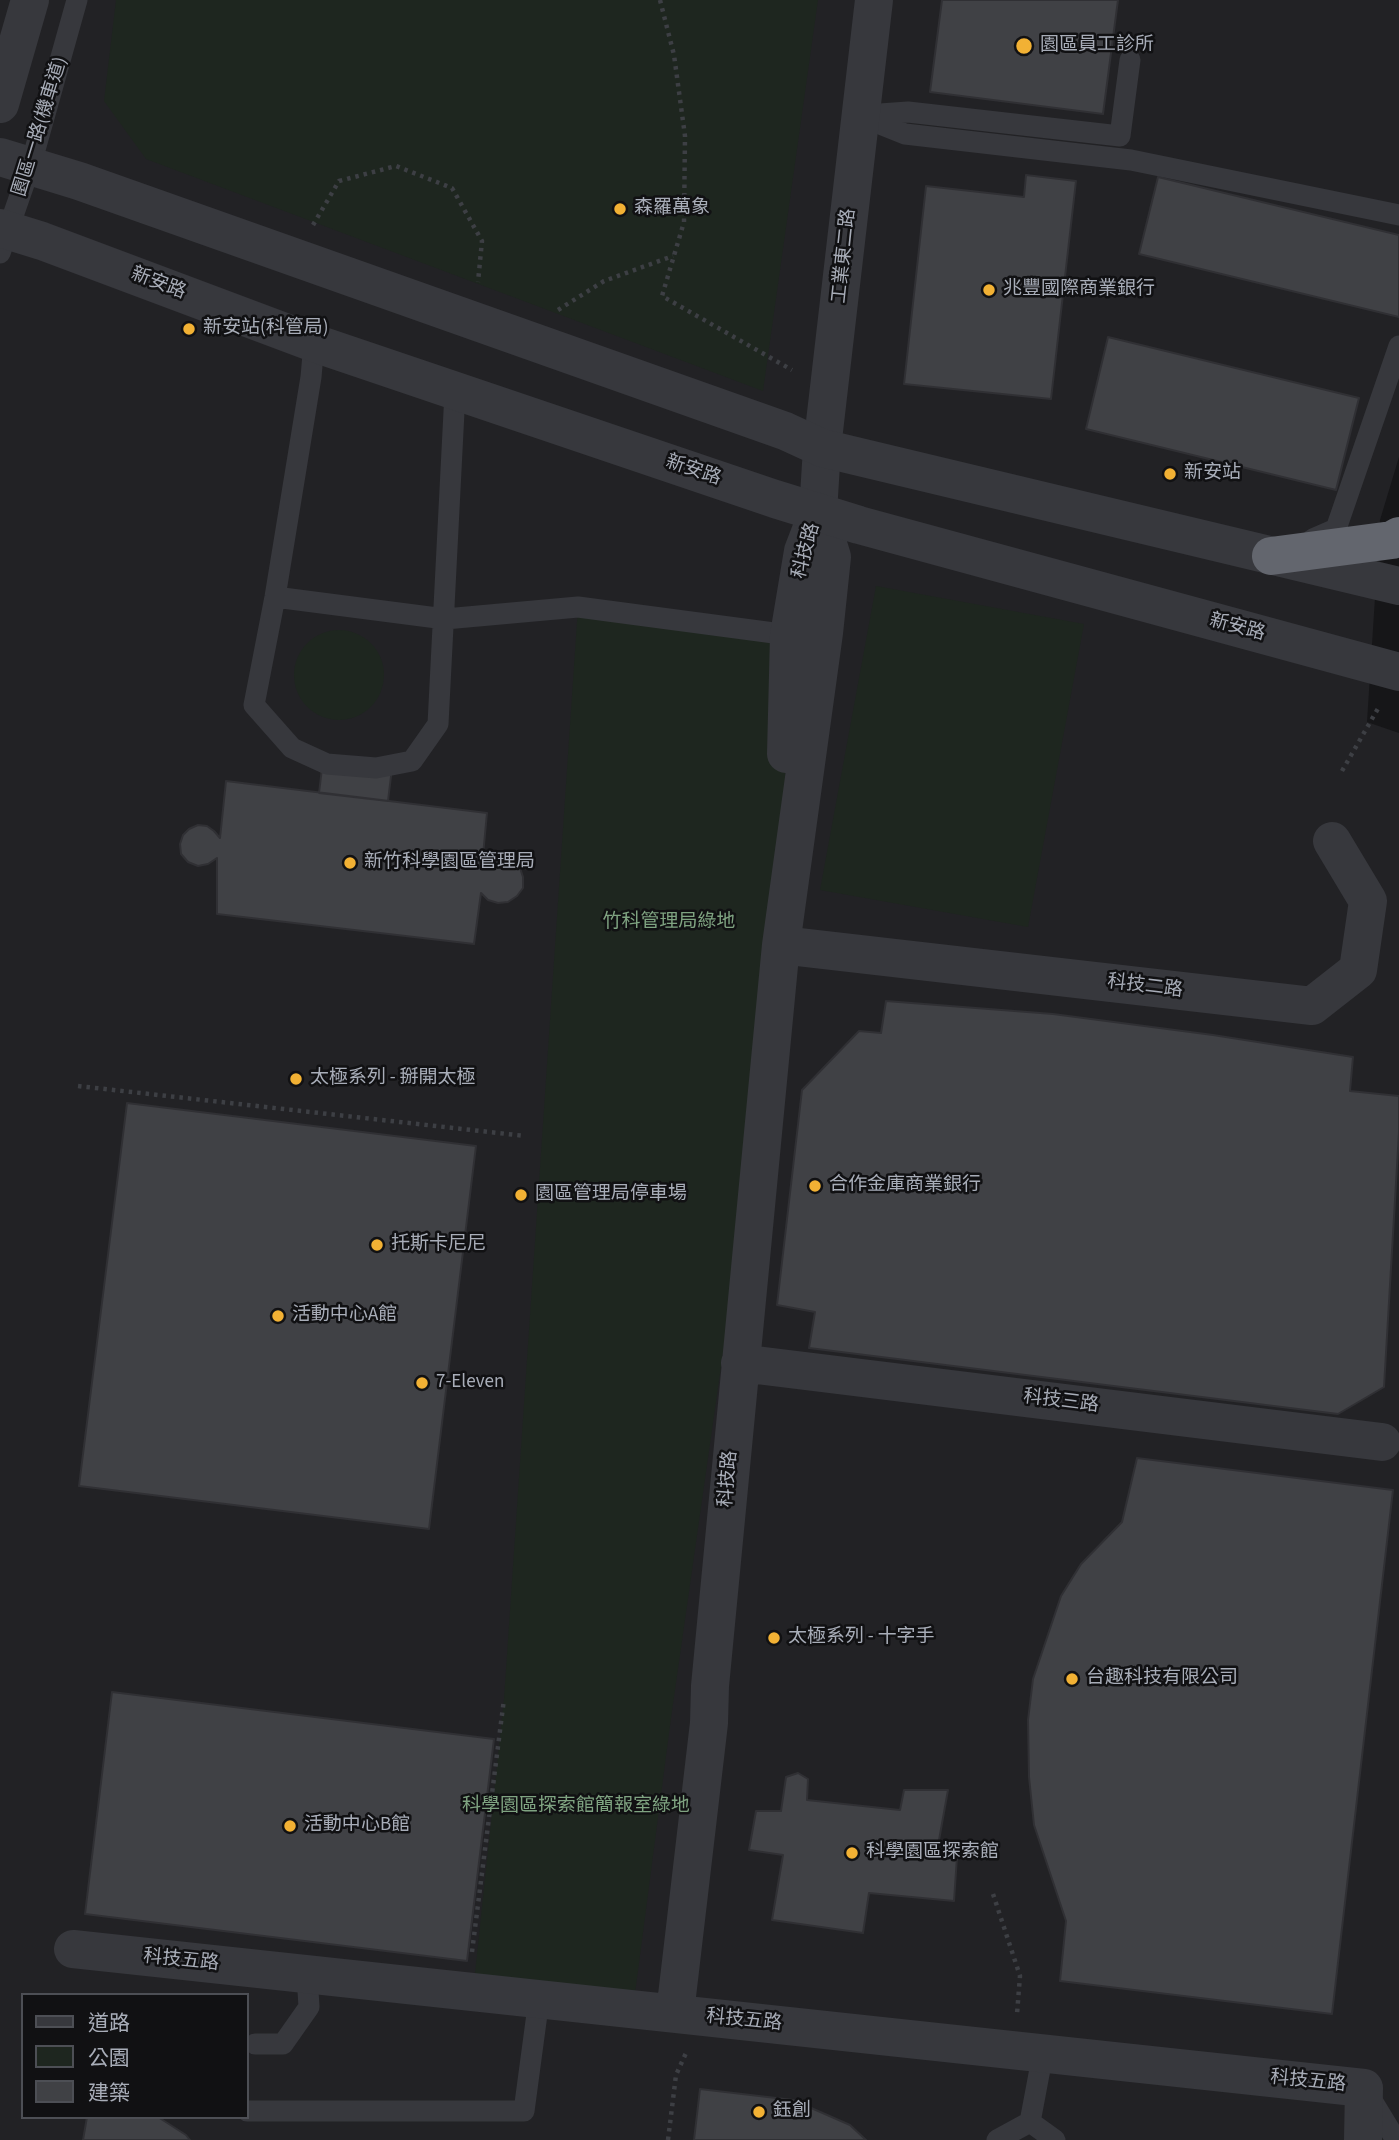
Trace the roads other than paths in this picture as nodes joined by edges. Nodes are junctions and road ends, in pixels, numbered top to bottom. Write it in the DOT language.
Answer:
graph roads {
  1 [pos="30,0"];
  2 [pos="77,0"];
  3 [pos="874,0"];
  4 [pos="1130,60"];
  5 [pos="0,104"];
  6 [pos="860,116"];
  7 [pos="16,160"];
  8 [pos="1399,215"];
  9 [pos="3,237"];
  10 [pos="314,343"];
  11 [pos="1399,346"];
  12 [pos="455,392"];
  13 [pos="822,447"];
  14 [pos="818,512"];
  15 [pos="1399,536"];
  16 [pos="1271,556"];
  17 [pos="1399,586"];
  18 [pos="275,597"];
  19 [pos="445,619"];
  20 [pos="789,635"];
  21 [pos="1391,686"];
  22 [pos="1332,841"];
  23 [pos="781,945"];
  24 [pos="740,1363"];
  25 [pos="1382,1442"];
  26 [pos="73,1950"];
  27 [pos="307,1974"];
  28 [pos="539,1999"];
  29 [pos="688,2015"];
  30 [pos="255,2044"];
  31 [pos="1043,2053"];
  32 [pos="1364,2088"];
  33 [pos="248,2111"];
  34 [pos="1030,2122"];
  35 [pos="997,2140"];
  36 [pos="1055,2140"];
  37 [pos="1363,2140"];
  38 [pos="1396,2140"];
  1 -- 5 [label="street"];
  2 -- 7 [label="lane, 園區一路(機車道)"];
  3 -- 6 [label="street, 工業東二路"];
  4 -- 6 [label="lane"];
  6 -- 8 [label="lane"];
  6 -- 13 [label="street, 工業東二路"];
  7 -- 9 [label="lane, 園區一路(機車道)"];
  7 -- 13 [label="street"];
  9 -- 10 [label="street, 新安路"];
  10 -- 12 [label="street, 新安路"];
  10 -- 18 [label="lane"];
  11 -- 16 [label="lane"];
  12 -- 14 [label="street, 新安路"];
  12 -- 19 [label="lane"];
  13 -- 14 [label="street, 工業東二路"];
  13 -- 16 [label="street"];
  14 -- 20 [label="street, 科技路"];
  14 -- 21 [label="street, 新安路"];
  14 -- 23 [label="street, 科技路"];
  15 -- 16 [label="highway"];
  16 -- 17 [label="street"];
  18 -- 19 [label="lane"];
  18 -- 19 [label="lane"];
  19 -- 20 [label="lane"];
  20 -- 23 [label="street, 科技路"];
  22 -- 23 [label="street, 科技二路"];
  23 -- 24 [label="street, 科技路"];
  24 -- 25 [label="street, 科技三路"];
  24 -- 29 [label="street, 科技路"];
  26 -- 27 [label="street, 科技五路"];
  27 -- 28 [label="street, 科技五路"];
  27 -- 30 [label="lane"];
  28 -- 29 [label="street, 科技五路"];
  28 -- 33 [label="lane"];
  29 -- 31 [label="street, 科技五路"];
  31 -- 32 [label="street, 科技五路"];
  31 -- 34 [label="lane"];
  32 -- 37 [label="street, 科技五路"];
  32 -- 38 [label="lane"];
  34 -- 35 [label="lane"];
  34 -- 36 [label="lane"];
}
